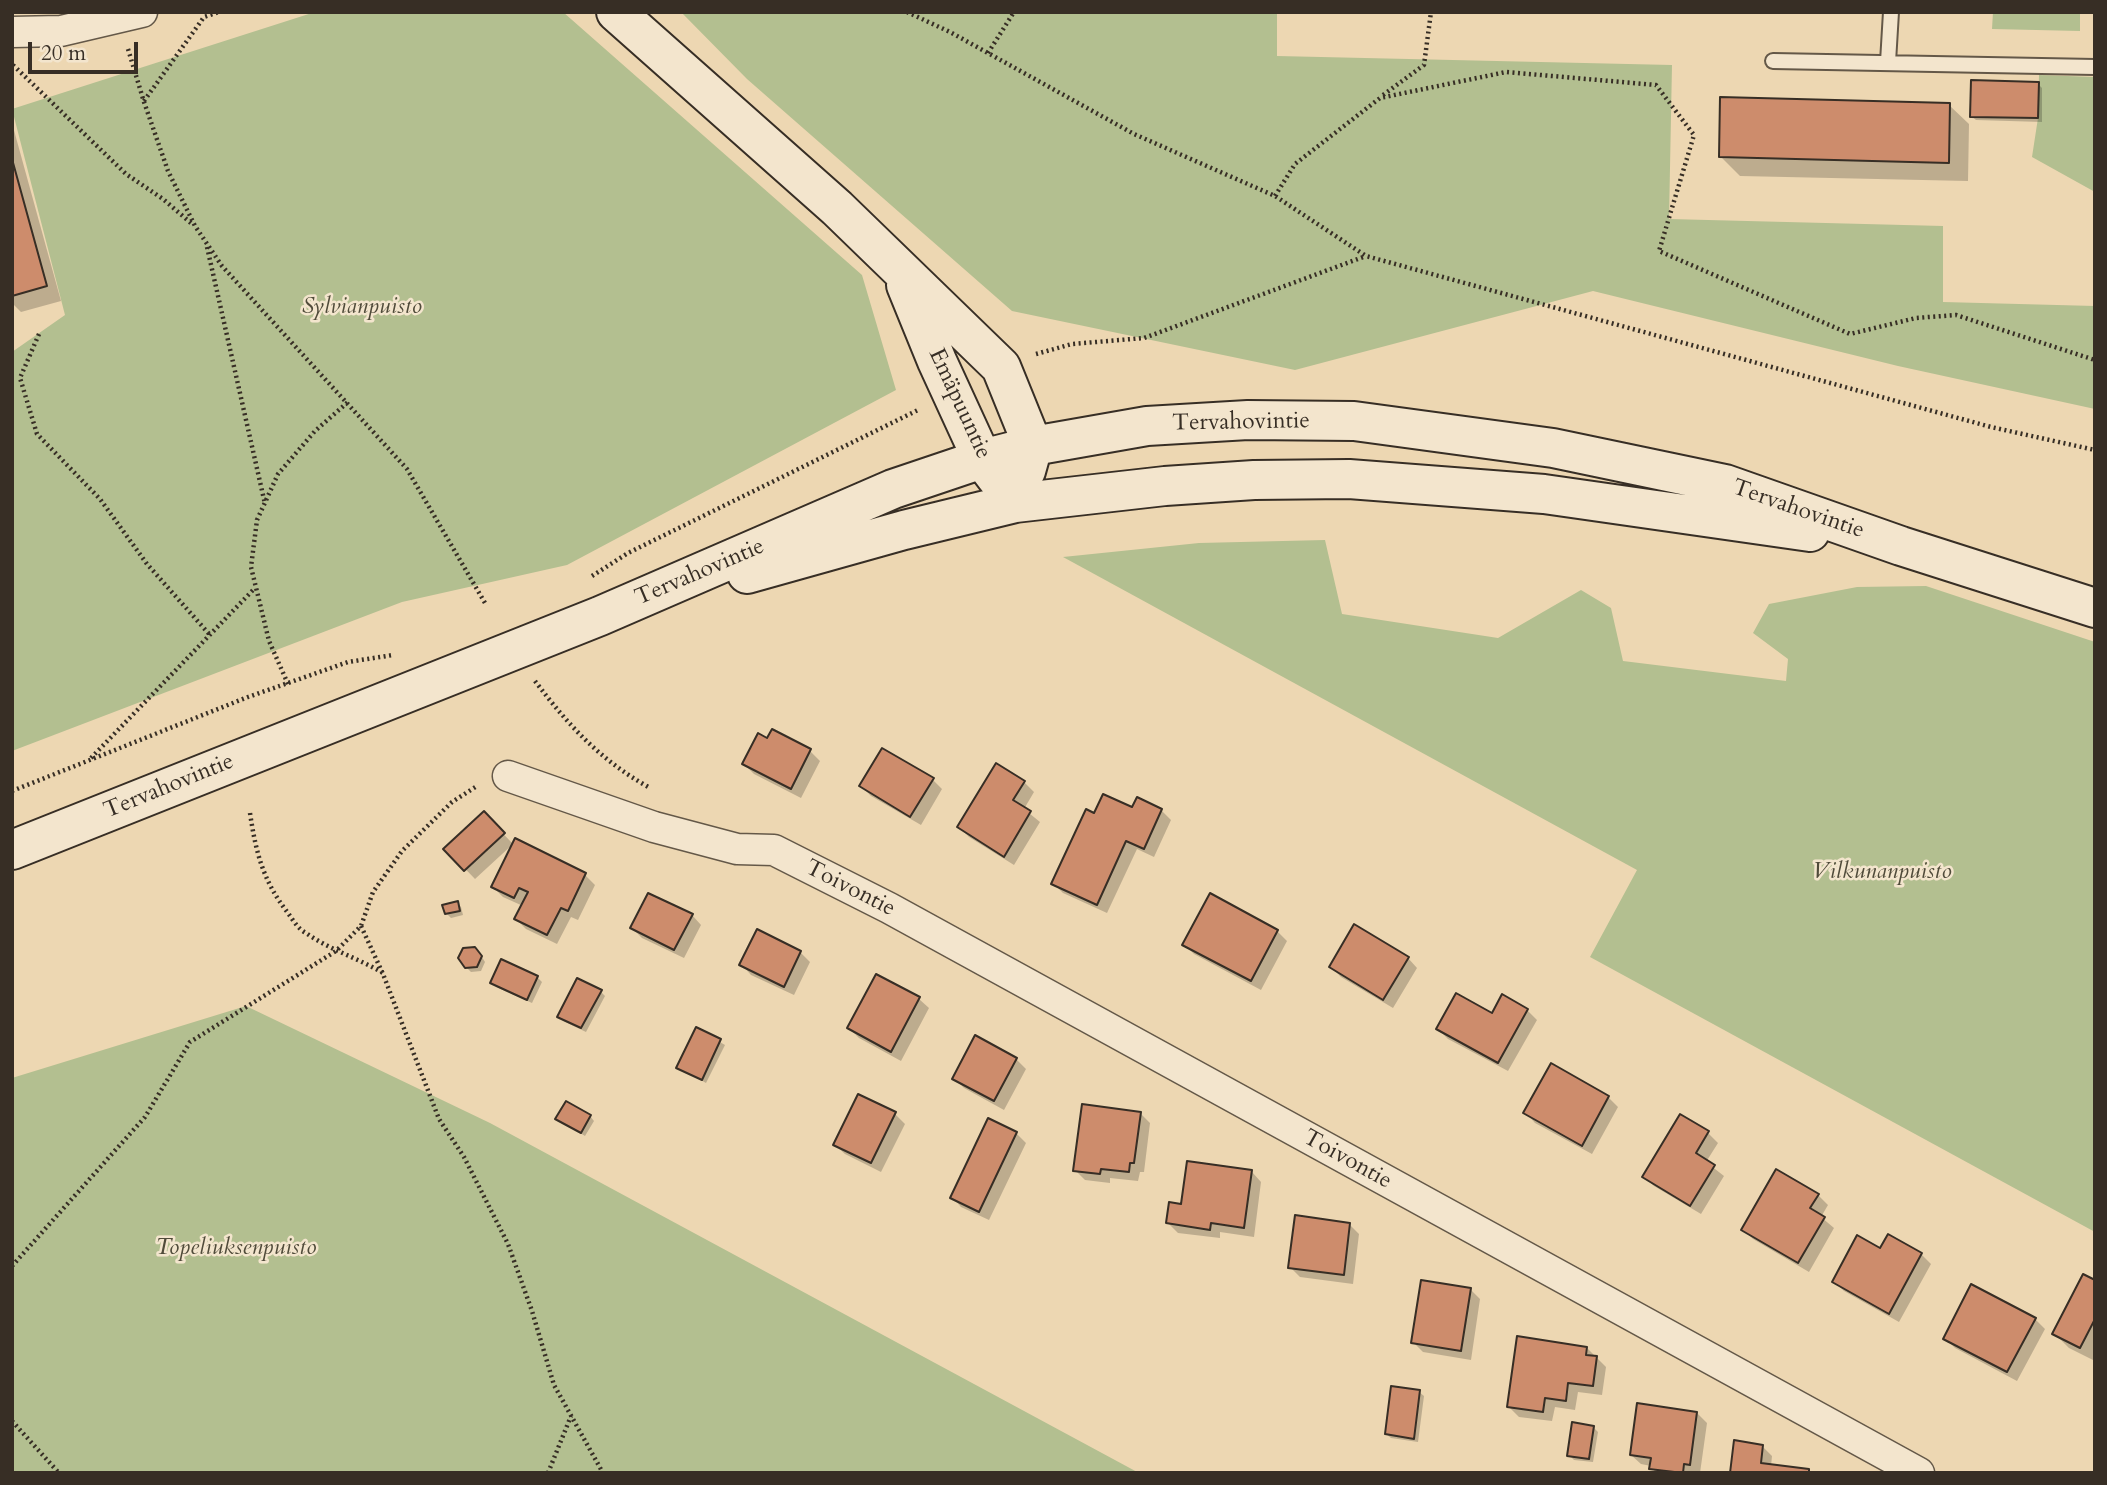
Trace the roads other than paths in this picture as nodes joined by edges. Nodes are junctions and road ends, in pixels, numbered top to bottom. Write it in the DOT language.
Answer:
graph roads {
  1 [pos="617,12"];
  2 [pos="1891,12"];
  3 [pos="130,15"];
  4 [pos="12,32"];
  5 [pos="1773,61"];
  6 [pos="1888,62"];
  7 [pos="2095,67"];
  8 [pos="900,270"];
  9 [pos="1034,446"];
  10 [pos="982,459"];
  11 [pos="1015,503"];
  12 [pos="1901,546"];
  13 [pos="2095,608"];
  14 [pos="600,616"];
  15 [pos="508,776"];
  16 [pos="12,850"];
  17 [pos="1919,1473"];
  1 -- 8 [label="main road, Emäpuuntie"];
  2 -- 6 [label="lane"];
  3 -- 4 [label="street"];
  5 -- 6 [label="lane"];
  6 -- 7 [label="lane"];
  8 -- 9 [label="main road, Emäpuuntie"];
  8 -- 10 [label="main road, Emäpuuntie"];
  9 -- 10 [label="main road, Tervahovintie"];
  9 -- 11 [label="main road, Emäpuuntie"];
  9 -- 12 [label="main road, Tervahovintie"];
  10 -- 11 [label="main road, Emäpuuntie"];
  10 -- 14 [label="main road, Tervahovintie"];
  11 -- 12 [label="main road, Tervahovintie"];
  11 -- 14 [label="main road, Tervahovintie"];
  12 -- 13 [label="main road, Tervahovintie"];
  14 -- 16 [label="main road, Tervahovintie"];
  15 -- 17 [label="street, Toivontie"];
}
